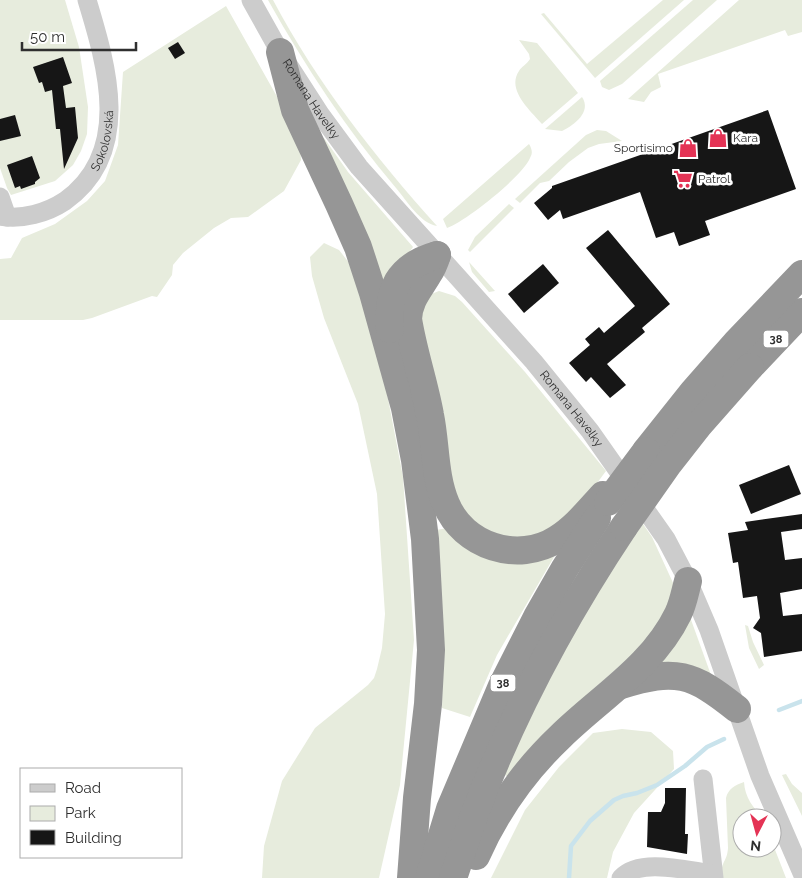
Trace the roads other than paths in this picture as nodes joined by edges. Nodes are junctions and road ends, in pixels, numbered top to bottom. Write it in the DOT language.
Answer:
graph roads {
  1 [pos="87,0"];
  2 [pos="252,0"];
  3 [pos="280,52"];
  4 [pos="0,197"];
  5 [pos="3,217"];
  6 [pos="438,255"];
  7 [pos="802,274"];
  8 [pos="802,312"];
  9 [pos="394,365"];
  10 [pos="606,498"];
  11 [pos="688,581"];
  12 [pos="619,686"];
  13 [pos="737,709"];
  14 [pos="703,779"];
  15 [pos="802,873"];
  16 [pos="713,876"];
  17 [pos="411,878"];
  18 [pos="429,878"];
  19 [pos="453,878"];
  20 [pos="466,878"];
  21 [pos="621,878"];
  1 -- 5 [label="street, Sokolovská"];
  2 -- 3 [label="street, Romana Havelky"];
  3 -- 6 [label="street, Romana Havelky"];
  3 -- 9 [label="highway"];
  4 -- 5 [label="street"];
  6 -- 9 [label="highway"];
  6 -- 10 [label="highway"];
  6 -- 11 [label="street, Romana Havelky"];
  7 -- 10 [label="highway, 38, bridge"];
  8 -- 19 [label="highway, 38, bridge"];
  9 -- 17 [label="highway"];
  10 -- 18 [label="highway, 38"];
  11 -- 12 [label="highway"];
  11 -- 13 [label="street, Romana Havelky"];
  12 -- 13 [label="highway"];
  12 -- 20 [label="highway"];
  13 -- 15 [label="street, Romana Havelky"];
  14 -- 16 [label="street"];
  16 -- 21 [label="street"];
}
